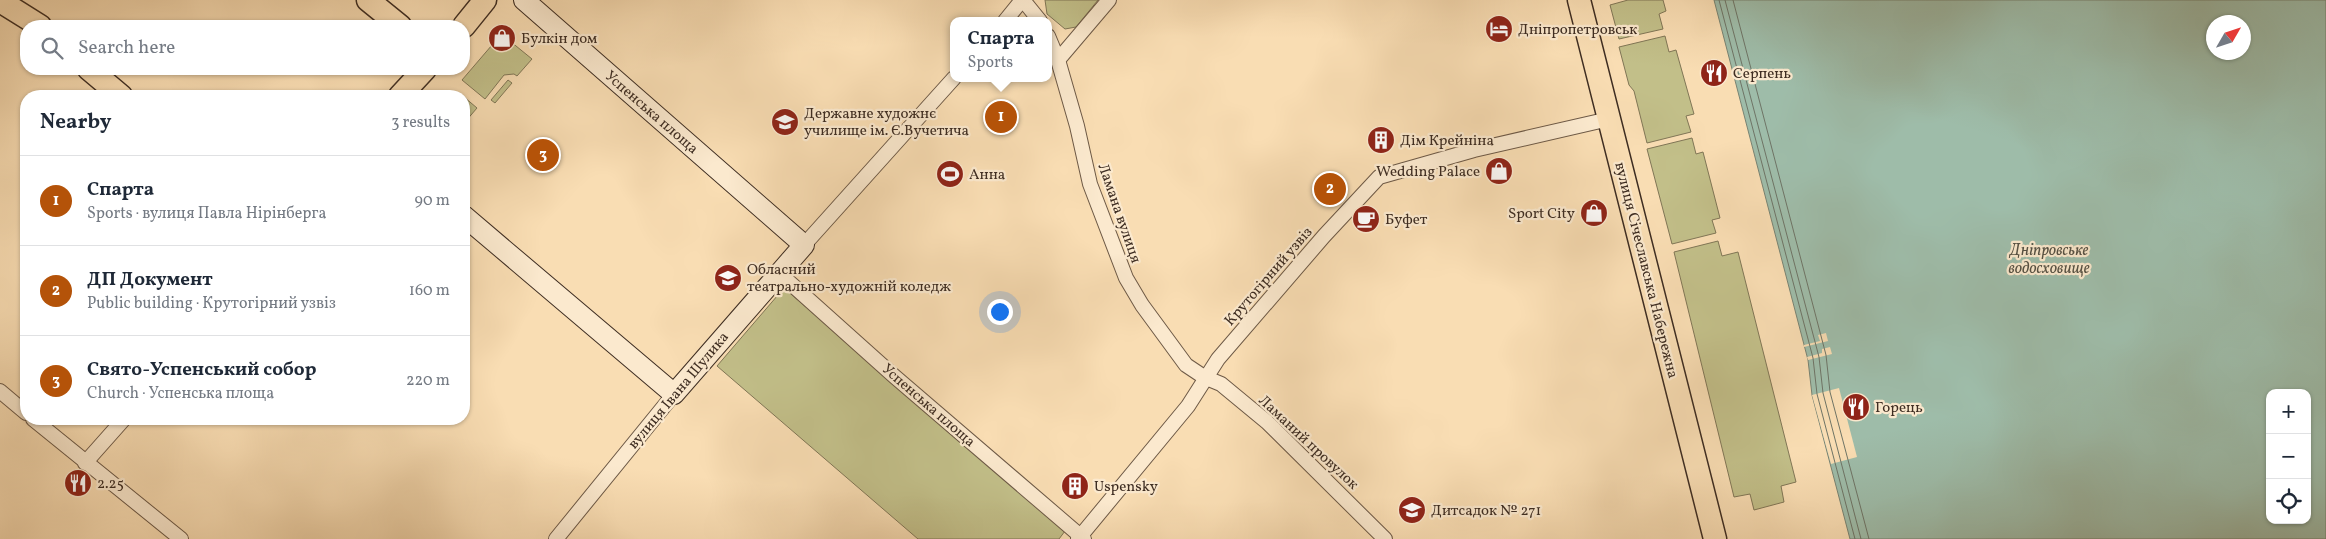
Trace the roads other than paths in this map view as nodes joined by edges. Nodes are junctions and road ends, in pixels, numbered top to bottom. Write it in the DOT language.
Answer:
graph roads {
  1 [pos="368,0"];
  2 [pos="485,0"];
  3 [pos="524,0"];
  4 [pos="1022,0"];
  5 [pos="1109,0"];
  6 [pos="1579,0"];
  7 [pos="2,1"];
  8 [pos="1007,17"];
  9 [pos="1037,17"];
  10 [pos="31,20"];
  11 [pos="391,20"];
  12 [pos="468,20"];
  13 [pos="1052,46"];
  14 [pos="1058,60"];
  15 [pos="96,75"];
  16 [pos="408,75"];
  17 [pos="419,75"];
  18 [pos="950,82"];
  19 [pos="114,90"];
  20 [pos="402,90"];
  21 [pos="406,90"];
  22 [pos="1609,119"];
  23 [pos="470,221"];
  24 [pos="804,245"];
  25 [pos="779,273"];
  26 [pos="1204,377"];
  27 [pos="0,391"];
  28 [pos="674,394"];
  29 [pos="20,408"];
  30 [pos="40,425"];
  31 [pos="119,425"];
  32 [pos="86,464"];
  33 [pos="1081,538"];
  34 [pos="181,539"];
  35 [pos="556,539"];
  36 [pos="1386,539"];
  37 [pos="1716,539"];
  1 -- 11 [label="main road"];
  2 -- 12 [label="main road"];
  3 -- 24 [label="street, Успенська площа"];
  4 -- 8 [label="street"];
  4 -- 9 [label="street"];
  5 -- 14 [label="street"];
  6 -- 22 [label="main road, вулиця Січеславська Набережна"];
  7 -- 10 [label="main road"];
  13 -- 14 [label="street, Ламана вулиця"];
  14 -- 26 [label="street, Ламана вулиця"];
  15 -- 19 [label="main road"];
  16 -- 20 [label="main road"];
  17 -- 21 [label="main road"];
  18 -- 24 [label="street"];
  22 -- 26 [label="street, Крутогірний узвіз"];
  22 -- 37 [label="main road, вулиця Січеславська Набережна"];
  23 -- 28 [label="street"];
  24 -- 25 [label="street, вулиця Івана Шулика"];
  25 -- 28 [label="street, вулиця Івана Шулика"];
  25 -- 33 [label="street, Успенська площа"];
  26 -- 33 [label="street, Крутогірний узвіз"];
  26 -- 36 [label="street, Ламаний провулок"];
  27 -- 29 [label="street"];
  28 -- 35 [label="street, вулиця Івана Шулика"];
  30 -- 32 [label="street"];
  31 -- 32 [label="street"];
  32 -- 34 [label="street"];
}
